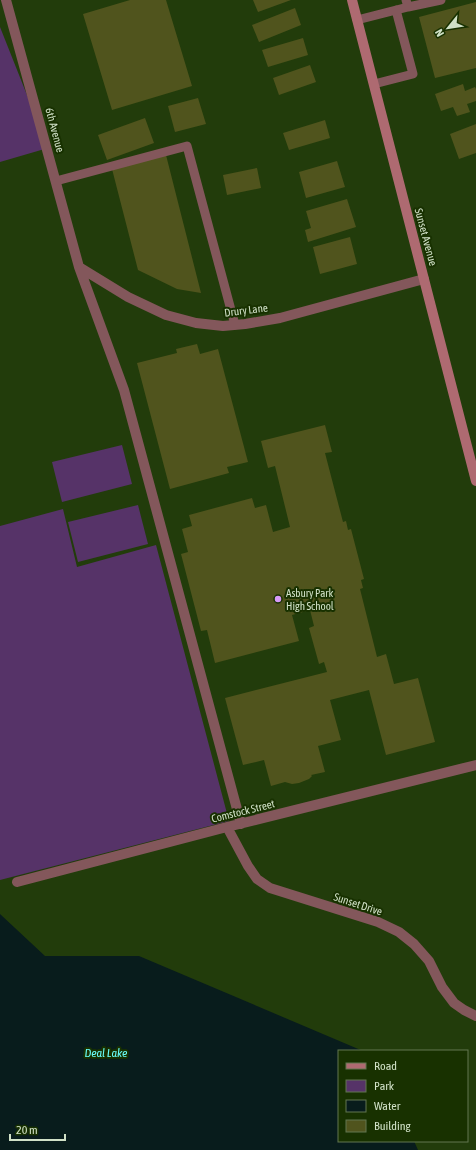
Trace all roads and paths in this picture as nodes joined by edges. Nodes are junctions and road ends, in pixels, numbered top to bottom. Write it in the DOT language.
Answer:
graph roads {
  1 [pos="6,0"];
  2 [pos="352,0"];
  3 [pos="441,0"];
  4 [pos="407,4"];
  5 [pos="396,10"];
  6 [pos="357,20"];
  7 [pos="374,84"];
  8 [pos="56,181"];
  9 [pos="79,267"];
  10 [pos="424,279"];
  11 [pos="235,325"];
  12 [pos="472,452"];
  13 [pos="476,481"];
  14 [pos="476,765"];
  15 [pos="241,824"];
  16 [pos="227,827"];
  17 [pos="17,882"];
  18 [pos="476,1016"];
  1 -- 8 [label="street, 6th Avenue"];
  2 -- 6 [label="street, Sunset Avenue"];
  3 -- 4 [label="lane"];
  4 -- 5 [label="lane"];
  5 -- 6 [label="lane"];
  5 -- 7 [label="lane"];
  6 -- 7 [label="street, Sunset Avenue"];
  7 -- 10 [label="street, Sunset Avenue"];
  8 -- 9 [label="street, 6th Avenue"];
  8 -- 11 [label="lane"];
  9 -- 11 [label="street, Drury Lane"];
  9 -- 15 [label="street, 6th Avenue"];
  10 -- 11 [label="street, Drury Lane"];
  10 -- 12 [label="street, Sunset Avenue"];
  12 -- 13 [label="street, Sunset Avenue"];
  14 -- 15 [label="street, Comstock Street"];
  15 -- 16 [label="street, Comstock Street"];
  16 -- 17 [label="street, Comstock Street"];
  16 -- 18 [label="street, Sunset Drive"];
}
